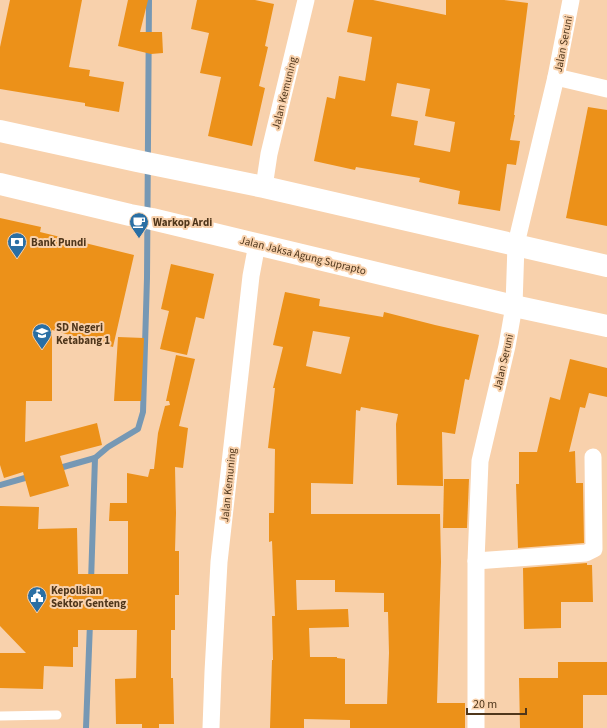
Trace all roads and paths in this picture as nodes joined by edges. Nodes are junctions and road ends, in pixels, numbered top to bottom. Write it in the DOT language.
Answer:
graph roads {
  1 [pos="306,0"];
  2 [pos="571,0"];
  3 [pos="556,78"];
  4 [pos="607,89"];
  5 [pos="0,131"];
  6 [pos="0,184"];
  7 [pos="264,187"];
  8 [pos="257,244"];
  9 [pos="516,244"];
  10 [pos="607,266"];
  11 [pos="514,306"];
  12 [pos="607,326"];
  13 [pos="593,457"];
  14 [pos="476,561"];
  15 [pos="57,715"];
  16 [pos="0,716"];
  17 [pos="211,728"];
  18 [pos="476,728"];
  1 -- 7 [label="street, Jalan Kemuning"];
  2 -- 3 [label="street, Jalan Seruni"];
  3 -- 4 [label="street"];
  3 -- 9 [label="street, Jalan Seruni"];
  5 -- 7 [label="street"];
  6 -- 8 [label="street, Jalan Jaksa Agung Suprapto"];
  7 -- 9 [label="street"];
  8 -- 11 [label="street, Jalan Jaksa Agung Suprapto"];
  8 -- 17 [label="street, Jalan Kemuning"];
  9 -- 10 [label="street"];
  9 -- 11 [label="street, Jalan Seruni"];
  11 -- 12 [label="street, Jalan Jaksa Agung Suprapto"];
  11 -- 14 [label="street, Jalan Seruni"];
  13 -- 14 [label="street"];
  14 -- 18 [label="street, Jalan Seruni"];
  15 -- 16 [label="lane"];
}
